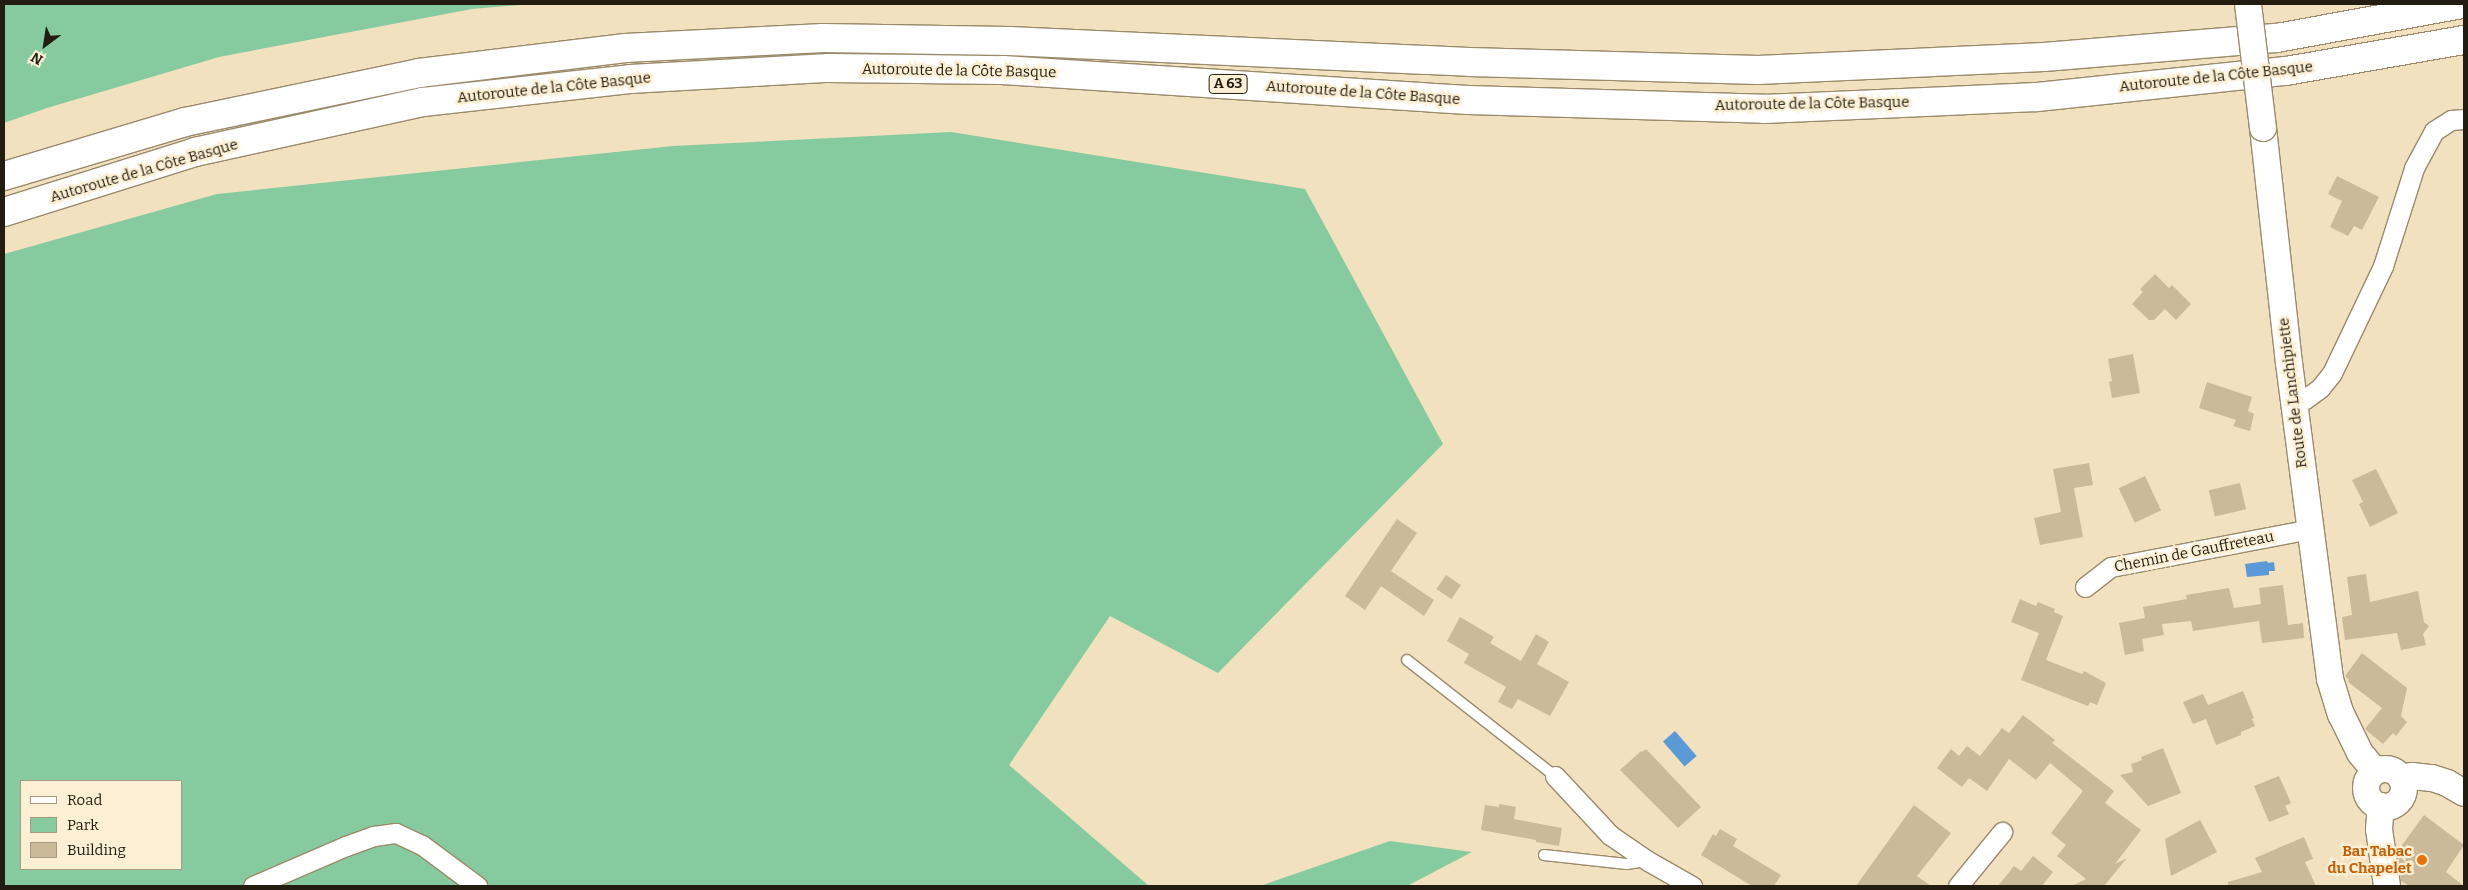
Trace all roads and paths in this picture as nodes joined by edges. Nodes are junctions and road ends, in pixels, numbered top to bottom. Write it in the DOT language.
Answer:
graph roads {
  1 [pos="2248,4"];
  2 [pos="2463,4"];
  3 [pos="2464,40"];
  4 [pos="2464,119"];
  5 [pos="4,176"];
  6 [pos="4,212"];
  7 [pos="2294,401"];
  8 [pos="2310,530"];
  9 [pos="2085,587"];
  10 [pos="1407,660"];
  11 [pos="2375,770"];
  12 [pos="1555,776"];
  13 [pos="2401,778"];
  14 [pos="2464,793"];
  15 [pos="2381,806"];
  16 [pos="2002,832"];
  17 [pos="1544,855"];
  18 [pos="1648,861"];
  19 [pos="253,886"];
  20 [pos="477,886"];
  21 [pos="1692,886"];
  22 [pos="1958,886"];
  23 [pos="2386,886"];
  1 -- 7 [label="street, Route de Lanchipiette, bridge"];
  2 -- 5 [label="highway, Autoroute de la Côte Basque / A 63"];
  3 -- 6 [label="highway, Autoroute de la Côte Basque / A 63"];
  4 -- 7 [label="street"];
  7 -- 8 [label="street, Route de Lanchipiette"];
  8 -- 9 [label="street, Chemin de Gauffreteau"];
  8 -- 11 [label="street, Route de Lanchipiette"];
  10 -- 12 [label="lane"];
  11 -- 13 [label="street"];
  11 -- 15 [label="street"];
  12 -- 18 [label="street"];
  13 -- 14 [label="street"];
  13 -- 15 [label="street"];
  15 -- 23 [label="street"];
  16 -- 22 [label="street"];
  17 -- 18 [label="lane"];
  18 -- 21 [label="street"];
  19 -- 20 [label="street"];
}
